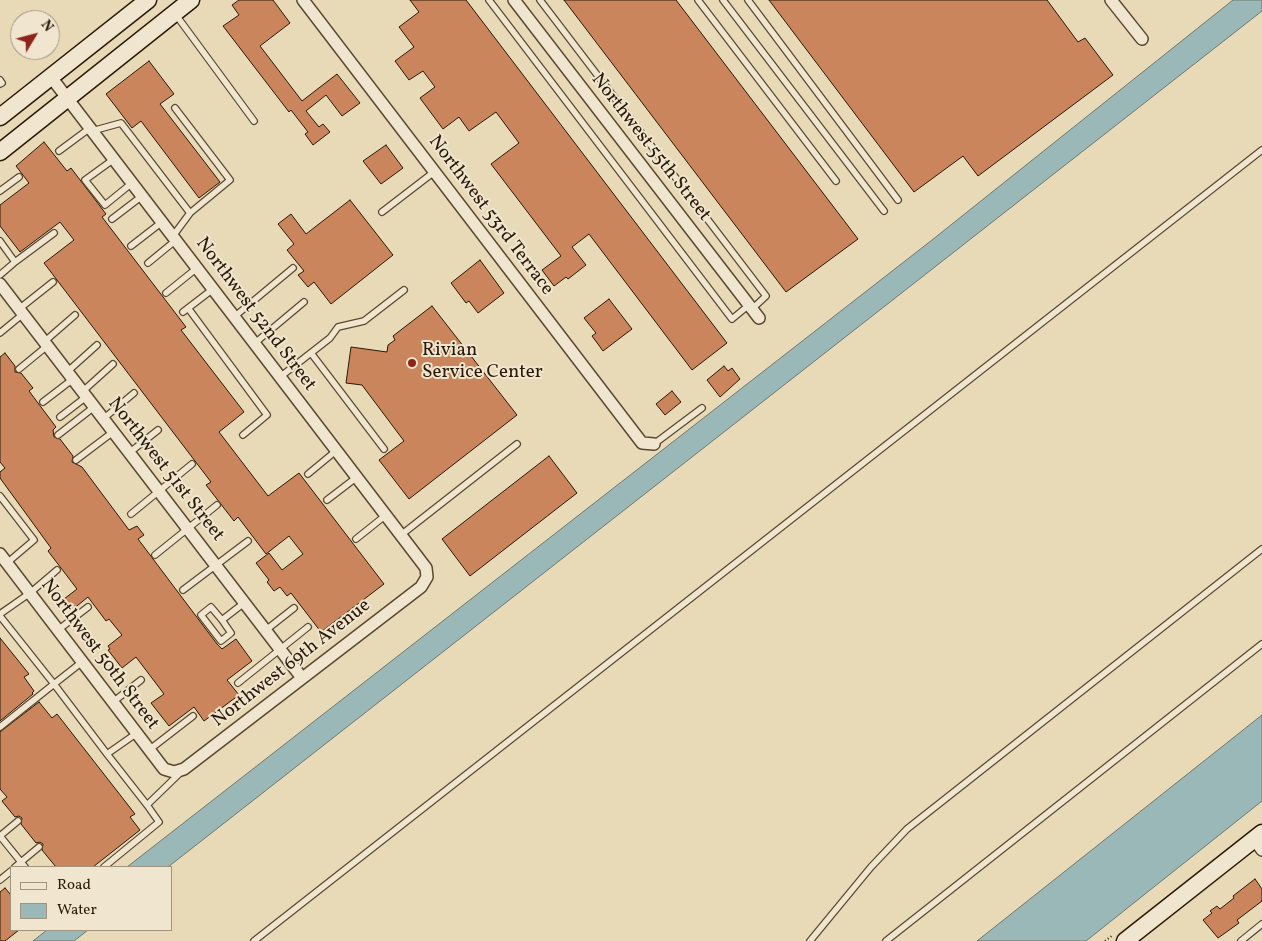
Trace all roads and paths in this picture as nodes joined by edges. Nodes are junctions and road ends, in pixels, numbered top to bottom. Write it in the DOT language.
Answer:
graph roads {
  1 [pos="148,0"];
  2 [pos="192,0"];
  3 [pos="304,0"];
  4 [pos="489,0"];
  5 [pos="514,0"];
  6 [pos="540,0"];
  7 [pos="698,0"];
  8 [pos="723,0"];
  9 [pos="748,0"];
  10 [pos="1111,0"];
  11 [pos="175,13"];
  12 [pos="1142,39"];
  13 [pos="51,77"];
  14 [pos="0,80"];
  15 [pos="0,84"];
  16 [pos="68,98"];
  17 [pos="175,108"];
  18 [pos="0,117"];
  19 [pos="254,121"];
  20 [pos="91,129"];
  21 [pos="1262,150"];
  22 [pos="59,151"];
  23 [pos="0,152"];
  24 [pos="114,159"];
  25 [pos="434,172"];
  26 [pos="19,177"];
  27 [pos="836,181"];
  28 [pos="132,183"];
  29 [pos="0,192"];
  30 [pos="142,196"];
  31 [pos="898,200"];
  32 [pos="884,210"];
  33 [pos="382,212"];
  34 [pos="190,213"];
  35 [pos="112,219"];
  36 [pos="162,222"];
  37 [pos="54,232"];
  38 [pos="174,238"];
  39 [pos="0,241"];
  40 [pos="131,246"];
  41 [pos="15,262"];
  42 [pos="148,263"];
  43 [pos="197,268"];
  44 [pos="293,268"];
  45 [pos="0,275"];
  46 [pos="53,282"];
  47 [pos="0,284"];
  48 [pos="213,289"];
  49 [pos="404,290"];
  50 [pos="166,293"];
  51 [pos="304,302"];
  52 [pos="754,311"];
  53 [pos="21,312"];
  54 [pos="75,315"];
  55 [pos="234,317"];
  56 [pos="0,333"];
  57 [pos="254,343"];
  58 [pos="45,344"];
  59 [pos="97,345"];
  60 [pos="311,353"];
  61 [pos="113,364"];
  62 [pos="19,369"];
  63 [pos="70,376"];
  64 [pos="280,377"];
  65 [pos="134,393"];
  66 [pos="84,394"];
  67 [pos="43,402"];
  68 [pos="94,407"];
  69 [pos="702,408"];
  70 [pos="60,417"];
  71 [pos="103,419"];
  72 [pos="158,430"];
  73 [pos="113,432"];
  74 [pos="58,435"];
  75 [pos="244,435"];
  76 [pos="517,444"];
  77 [pos="654,444"];
  78 [pos="384,449"];
  79 [pos="336,450"];
  80 [pos="129,453"];
  81 [pos="76,460"];
  82 [pos="192,464"];
  83 [pos="308,474"];
  84 [pos="356,477"];
  85 [pos="159,491"];
  86 [pos="0,496"];
  87 [pos="327,500"];
  88 [pos="217,505"];
  89 [pos="130,514"];
  90 [pos="386,515"];
  91 [pos="188,529"];
  92 [pos="401,535"];
  93 [pos="356,539"];
  94 [pos="248,541"];
  95 [pos="1262,549"];
  96 [pos="155,555"];
  97 [pos="3,558"];
  98 [pos="216,566"];
  99 [pos="57,570"];
  100 [pos="427,577"];
  101 [pos="183,590"];
  102 [pos="30,593"];
  103 [pos="244,603"];
  104 [pos="88,607"];
  105 [pos="294,608"];
  106 [pos="0,615"];
  107 [pos="222,620"];
  108 [pos="308,627"];
  109 [pos="58,630"];
  110 [pos="266,630"];
  111 [pos="1262,644"];
  112 [pos="280,649"];
  113 [pos="82,662"];
  114 [pos="302,678"];
  115 [pos="141,680"];
  116 [pos="238,683"];
  117 [pos="54,684"];
  118 [pos="113,702"];
  119 [pos="193,716"];
  120 [pos="0,727"];
  121 [pos="137,733"];
  122 [pos="149,750"];
  123 [pos="107,754"];
  124 [pos="179,770"];
  125 [pos="147,805"];
  126 [pos="18,821"];
  127 [pos="0,836"];
  128 [pos="1259,841"];
  129 [pos="39,847"];
  130 [pos="23,865"];
  131 [pos="105,866"];
  132 [pos="10,872"];
  133 [pos="0,880"];
  134 [pos="1262,924"];
  135 [pos="254,941"];
  136 [pos="810,941"];
  137 [pos="886,941"];
  138 [pos="1125,941"];
  139 [pos="1241,941"];
  1 -- 13 [label="main road"];
  2 -- 11 [label="main road"];
  3 -- 25 [label="street, Northwest 53rd Terrace"];
  4 -- 52 [label="lane"];
  5 -- 52 [label="street, Northwest 55th Street"];
  6 -- 52 [label="lane"];
  7 -- 27 [label="lane"];
  8 -- 32 [label="lane"];
  9 -- 31 [label="lane"];
  10 -- 12 [label="street"];
  11 -- 16 [label="main road"];
  11 -- 19 [label="lane"];
  13 -- 16 [label="street, Northwest 52nd Street"];
  13 -- 18 [label="main road"];
  14 -- 15 [label="lane"];
  16 -- 20 [label="street, Northwest 52nd Street"];
  16 -- 23 [label="main road"];
  17 -- 34 [label="lane"];
  20 -- 22 [label="lane"];
  20 -- 24 [label="street, Northwest 52nd Street"];
  20 -- 34 [label="lane"];
  21 -- 135 [label="lane"];
  24 -- 28 [label="street, Northwest 52nd Street"];
  24 -- 28 [label="lane"];
  25 -- 33 [label="lane"];
  25 -- 77 [label="street, Northwest 53rd Terrace"];
  26 -- 29 [label="lane"];
  28 -- 30 [label="street, Northwest 52nd Street"];
  30 -- 35 [label="lane"];
  30 -- 36 [label="street, Northwest 52nd Street"];
  34 -- 38 [label="lane"];
  36 -- 38 [label="street, Northwest 52nd Street"];
  36 -- 40 [label="lane"];
  37 -- 41 [label="lane"];
  38 -- 42 [label="lane"];
  38 -- 43 [label="street, Northwest 52nd Street"];
  39 -- 41 [label="lane"];
  41 -- 45 [label="lane"];
  43 -- 48 [label="street, Northwest 52nd Street"];
  43 -- 50 [label="lane"];
  44 -- 55 [label="lane"];
  46 -- 53 [label="lane"];
  47 -- 53 [label="street, Northwest 51st Street"];
  48 -- 55 [label="street, Northwest 52nd Street"];
  48 -- 75 [label="lane"];
  49 -- 60 [label="lane"];
  51 -- 57 [label="lane"];
  53 -- 56 [label="lane"];
  53 -- 58 [label="street, Northwest 51st Street"];
  54 -- 58 [label="lane"];
  55 -- 57 [label="street, Northwest 52nd Street"];
  57 -- 64 [label="street, Northwest 52nd Street"];
  58 -- 62 [label="lane"];
  58 -- 63 [label="street, Northwest 51st Street"];
  59 -- 63 [label="lane"];
  60 -- 64 [label="lane"];
  60 -- 78 [label="lane"];
  61 -- 66 [label="lane"];
  63 -- 66 [label="street, Northwest 51st Street"];
  63 -- 67 [label="lane"];
  64 -- 79 [label="street, Northwest 52nd Street"];
  65 -- 71 [label="lane"];
  66 -- 68 [label="street, Northwest 51st Street"];
  66 -- 70 [label="lane"];
  68 -- 71 [label="street, Northwest 51st Street"];
  68 -- 74 [label="lane"];
  69 -- 77 [label="lane"];
  71 -- 73 [label="street, Northwest 51st Street"];
  72 -- 80 [label="lane"];
  73 -- 80 [label="street, Northwest 51st Street"];
  73 -- 81 [label="lane"];
  76 -- 92 [label="lane"];
  79 -- 83 [label="lane"];
  79 -- 84 [label="street, Northwest 52nd Street"];
  80 -- 85 [label="street, Northwest 51st Street"];
  82 -- 85 [label="lane"];
  84 -- 87 [label="lane"];
  84 -- 90 [label="street, Northwest 52nd Street"];
  85 -- 89 [label="lane"];
  85 -- 91 [label="street, Northwest 51st Street"];
  86 -- 97 [label="lane"];
  88 -- 91 [label="lane"];
  90 -- 92 [label="street, Northwest 52nd Street"];
  90 -- 93 [label="lane"];
  91 -- 96 [label="lane"];
  91 -- 98 [label="street, Northwest 51st Street"];
  92 -- 100 [label="street, Northwest 52nd Street"];
  94 -- 98 [label="lane"];
  95 -- 136 [label="lane"];
  97 -- 102 [label="street, Northwest 50th Street"];
  98 -- 101 [label="lane"];
  98 -- 103 [label="street, Northwest 51st Street"];
  99 -- 102 [label="lane"];
  100 -- 114 [label="street, Northwest 69th Avenue"];
  102 -- 106 [label="lane"];
  102 -- 109 [label="street, Northwest 50th Street"];
  103 -- 107 [label="lane"];
  103 -- 110 [label="street, Northwest 51st Street"];
  104 -- 109 [label="lane"];
  105 -- 110 [label="lane"];
  106 -- 117 [label="lane"];
  107 -- 107 [label="lane"];
  108 -- 112 [label="lane"];
  109 -- 113 [label="street, Northwest 50th Street"];
  110 -- 112 [label="street, Northwest 51st Street"];
  111 -- 137 [label="lane"];
  112 -- 114 [label="street, Northwest 51st Street"];
  112 -- 116 [label="lane"];
  113 -- 117 [label="lane"];
  113 -- 118 [label="street, Northwest 50th Street"];
  114 -- 124 [label="street, Northwest 69th Avenue"];
  115 -- 118 [label="lane"];
  117 -- 120 [label="lane"];
  117 -- 123 [label="lane"];
  118 -- 121 [label="street, Northwest 50th Street"];
  119 -- 122 [label="lane"];
  121 -- 122 [label="street, Northwest 50th Street"];
  121 -- 123 [label="lane"];
  122 -- 124 [label="street, Northwest 50th Street"];
  123 -- 125 [label="lane"];
  124 -- 125 [label="lane"];
  125 -- 131 [label="lane"];
  126 -- 127 [label="lane"];
  127 -- 130 [label="lane"];
  128 -- 138 [label="main road"];
  129 -- 130 [label="lane"];
  132 -- 133 [label="lane"];
  134 -- 139 [label="lane"];
}
